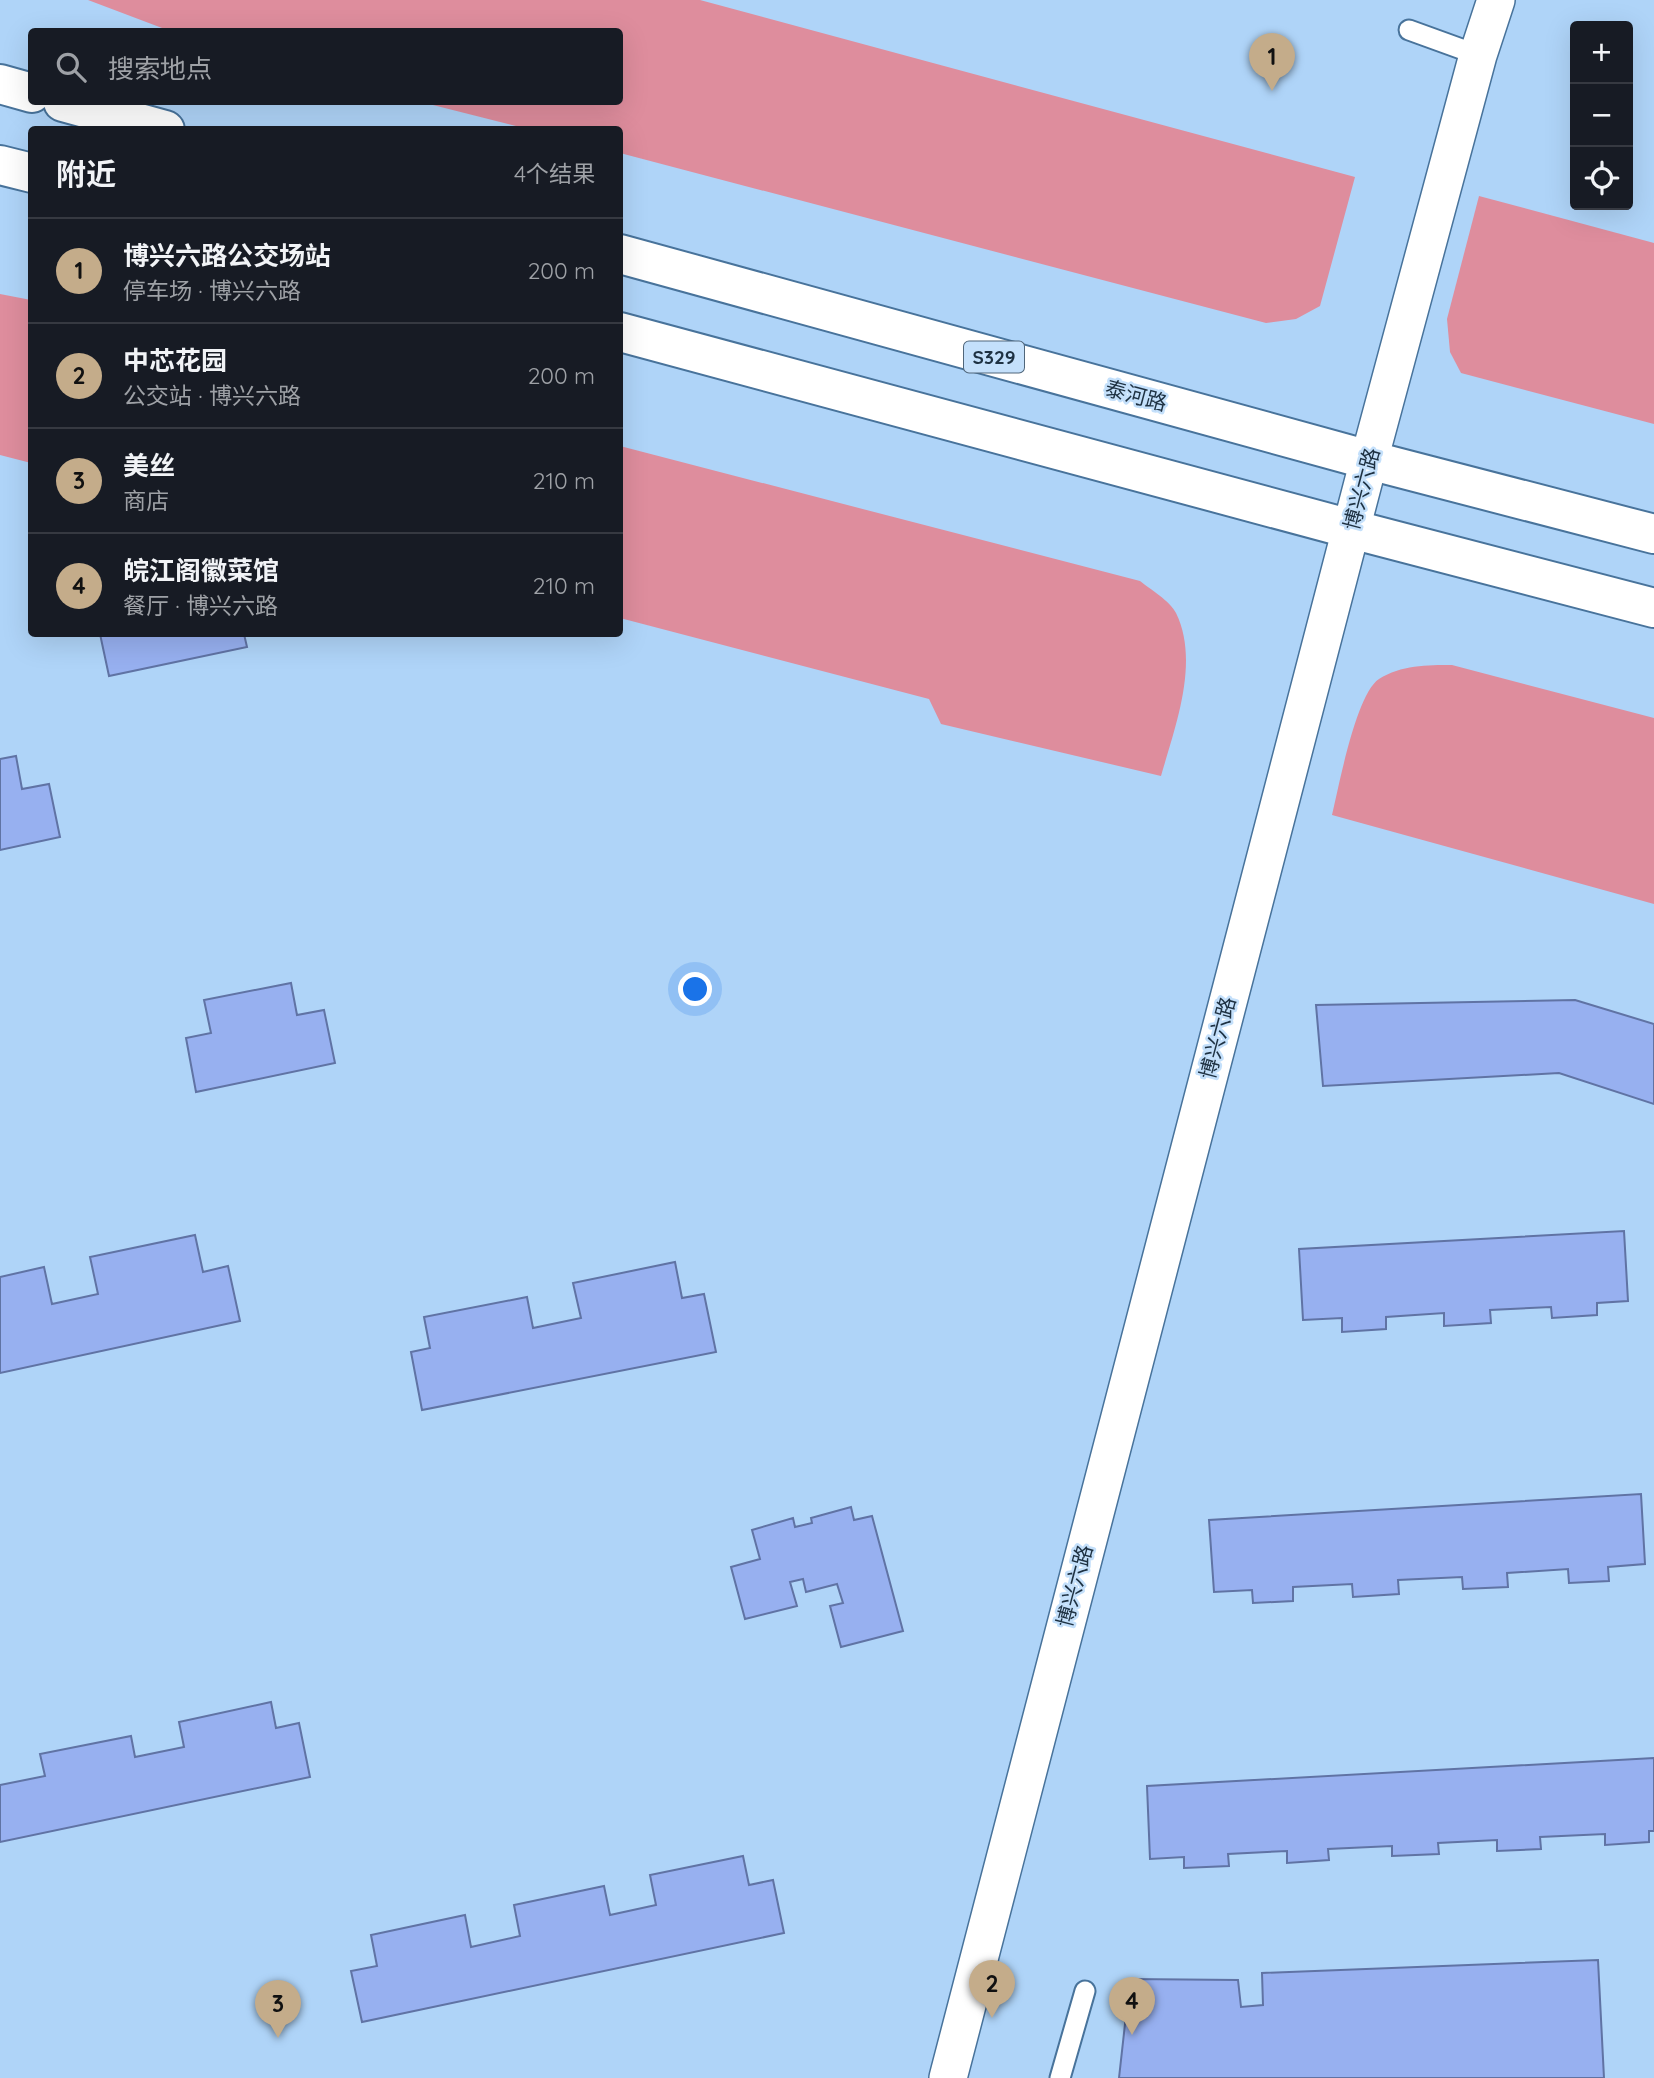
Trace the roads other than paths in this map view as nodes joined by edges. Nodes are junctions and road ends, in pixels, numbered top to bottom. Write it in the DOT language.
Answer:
graph roads {
  1 [pos="1496,0"];
  2 [pos="1409,30"];
  3 [pos="1478,55"];
  4 [pos="0,84"];
  5 [pos="28,92"];
  6 [pos="74,105"];
  7 [pos="150,126"];
  8 [pos="0,164"];
  9 [pos="28,172"];
  10 [pos="623,255"];
  11 [pos="623,333"];
  12 [pos="1369,460"];
  13 [pos="1351,529"];
  14 [pos="1654,534"];
  15 [pos="1654,608"];
  16 [pos="1085,1991"];
  17 [pos="948,2078"];
  18 [pos="1060,2078"];
  1 -- 3 [label="street, 博兴六路"];
  2 -- 3 [label="lane"];
  3 -- 12 [label="street, 博兴六路"];
  4 -- 5 [label="main road"];
  6 -- 7 [label="main road"];
  8 -- 9 [label="main road"];
  10 -- 12 [label="main road, 泰河路 / S329"];
  11 -- 13 [label="main road"];
  12 -- 13 [label="street, 博兴六路"];
  12 -- 14 [label="main road, 泰河路 / S329"];
  13 -- 15 [label="main road"];
  13 -- 17 [label="street, 博兴六路"];
  16 -- 18 [label="lane"];
}
